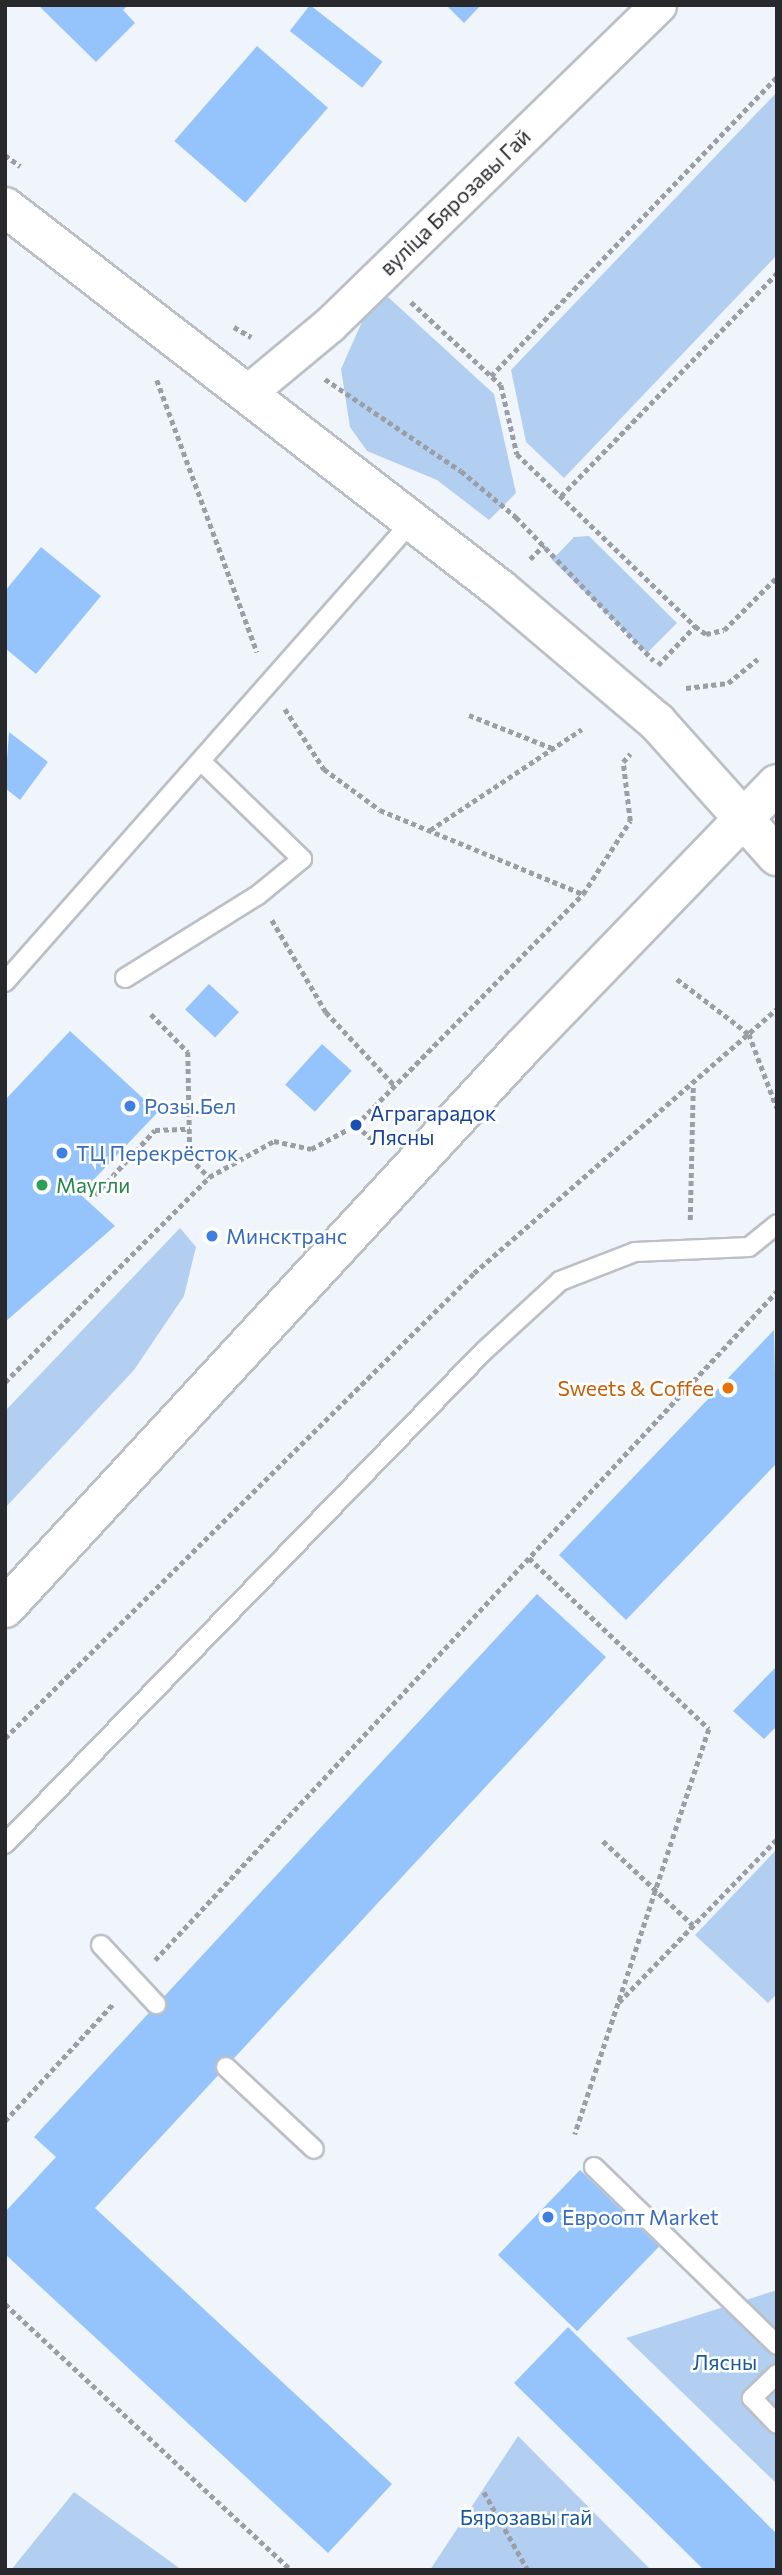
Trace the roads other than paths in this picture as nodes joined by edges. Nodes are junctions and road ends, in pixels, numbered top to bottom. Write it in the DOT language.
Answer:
graph roads {
  1 [pos="658,5"];
  2 [pos="5,207"];
  3 [pos="247,393"];
  4 [pos="413,520"];
  5 [pos="201,761"];
  6 [pos="777,783"];
  7 [pos="744,816"];
  8 [pos="777,856"];
  9 [pos="125,978"];
  10 [pos="5,982"];
  11 [pos="777,1224"];
  12 [pos="5,1608"];
  13 [pos="5,1844"];
  14 [pos="101,1945"];
  15 [pos="156,2004"];
  16 [pos="226,2067"];
  17 [pos="314,2149"];
  18 [pos="594,2167"];
  19 [pos="777,2345"];
  20 [pos="777,2374"];
  21 [pos="777,2424"];
  1 -- 3 [label="street, вуліца Бярозавы Гай"];
  2 -- 3 [label="main road"];
  3 -- 4 [label="main road"];
  4 -- 5 [label="lane"];
  4 -- 7 [label="main road"];
  5 -- 9 [label="lane"];
  5 -- 10 [label="lane"];
  6 -- 7 [label="main road"];
  7 -- 8 [label="main road"];
  7 -- 12 [label="main road"];
  11 -- 13 [label="lane"];
  14 -- 15 [label="lane"];
  16 -- 17 [label="lane"];
  18 -- 19 [label="lane"];
  20 -- 21 [label="lane"];
}
